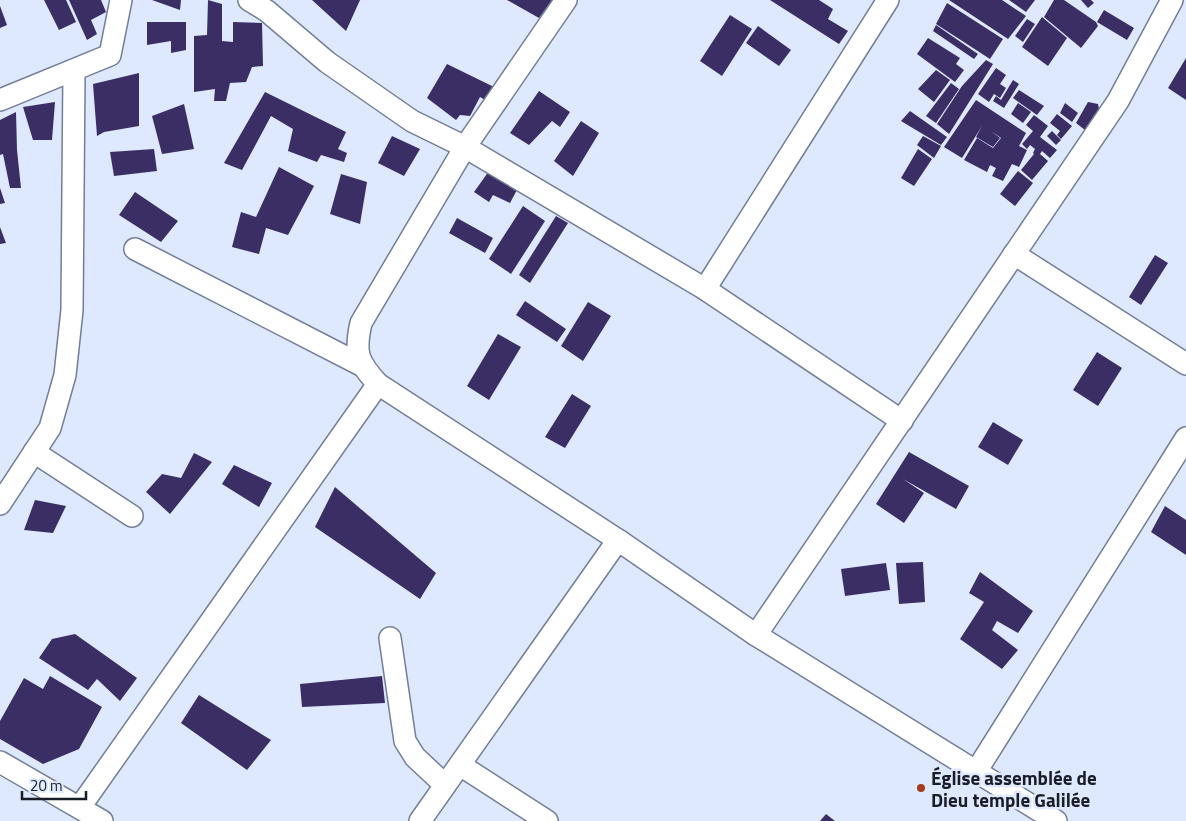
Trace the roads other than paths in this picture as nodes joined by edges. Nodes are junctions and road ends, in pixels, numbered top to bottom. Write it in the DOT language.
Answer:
graph roads {
  1 [pos="121,0"];
  2 [pos="249,0"];
  3 [pos="566,0"];
  4 [pos="888,0"];
  5 [pos="1172,0"];
  6 [pos="271,6"];
  7 [pos="74,71"];
  8 [pos="0,100"];
  9 [pos="465,147"];
  10 [pos="135,249"];
  11 [pos="1014,254"];
  12 [pos="705,289"];
  13 [pos="1186,364"];
  14 [pos="361,365"];
  15 [pos="378,384"];
  16 [pos="902,421"];
  17 [pos="1186,438"];
  18 [pos="34,452"];
  19 [pos="0,504"];
  20 [pos="132,516"];
  21 [pos="618,540"];
  22 [pos="756,635"];
  23 [pos="390,638"];
  24 [pos="0,762"];
  25 [pos="460,764"];
  26 [pos="976,770"];
  27 [pos="445,785"];
  28 [pos="80,807"];
  29 [pos="102,821"];
  30 [pos="420,821"];
  31 [pos="547,821"];
  32 [pos="1056,821"];
  1 -- 7 [label="street"];
  2 -- 6 [label="street"];
  3 -- 9 [label="street"];
  4 -- 12 [label="street"];
  5 -- 11 [label="street"];
  6 -- 9 [label="street"];
  7 -- 8 [label="street"];
  7 -- 18 [label="street"];
  9 -- 12 [label="street"];
  9 -- 14 [label="street"];
  10 -- 14 [label="street"];
  11 -- 13 [label="street"];
  11 -- 16 [label="street"];
  12 -- 16 [label="street"];
  14 -- 15 [label="street"];
  15 -- 21 [label="street"];
  15 -- 28 [label="street"];
  16 -- 22 [label="street"];
  17 -- 26 [label="street"];
  18 -- 19 [label="street"];
  18 -- 20 [label="street"];
  21 -- 22 [label="street"];
  21 -- 25 [label="street"];
  22 -- 26 [label="street"];
  23 -- 27 [label="street"];
  24 -- 28 [label="street"];
  25 -- 27 [label="street"];
  25 -- 31 [label="street"];
  26 -- 32 [label="street"];
  27 -- 30 [label="street"];
  28 -- 29 [label="street"];
}
